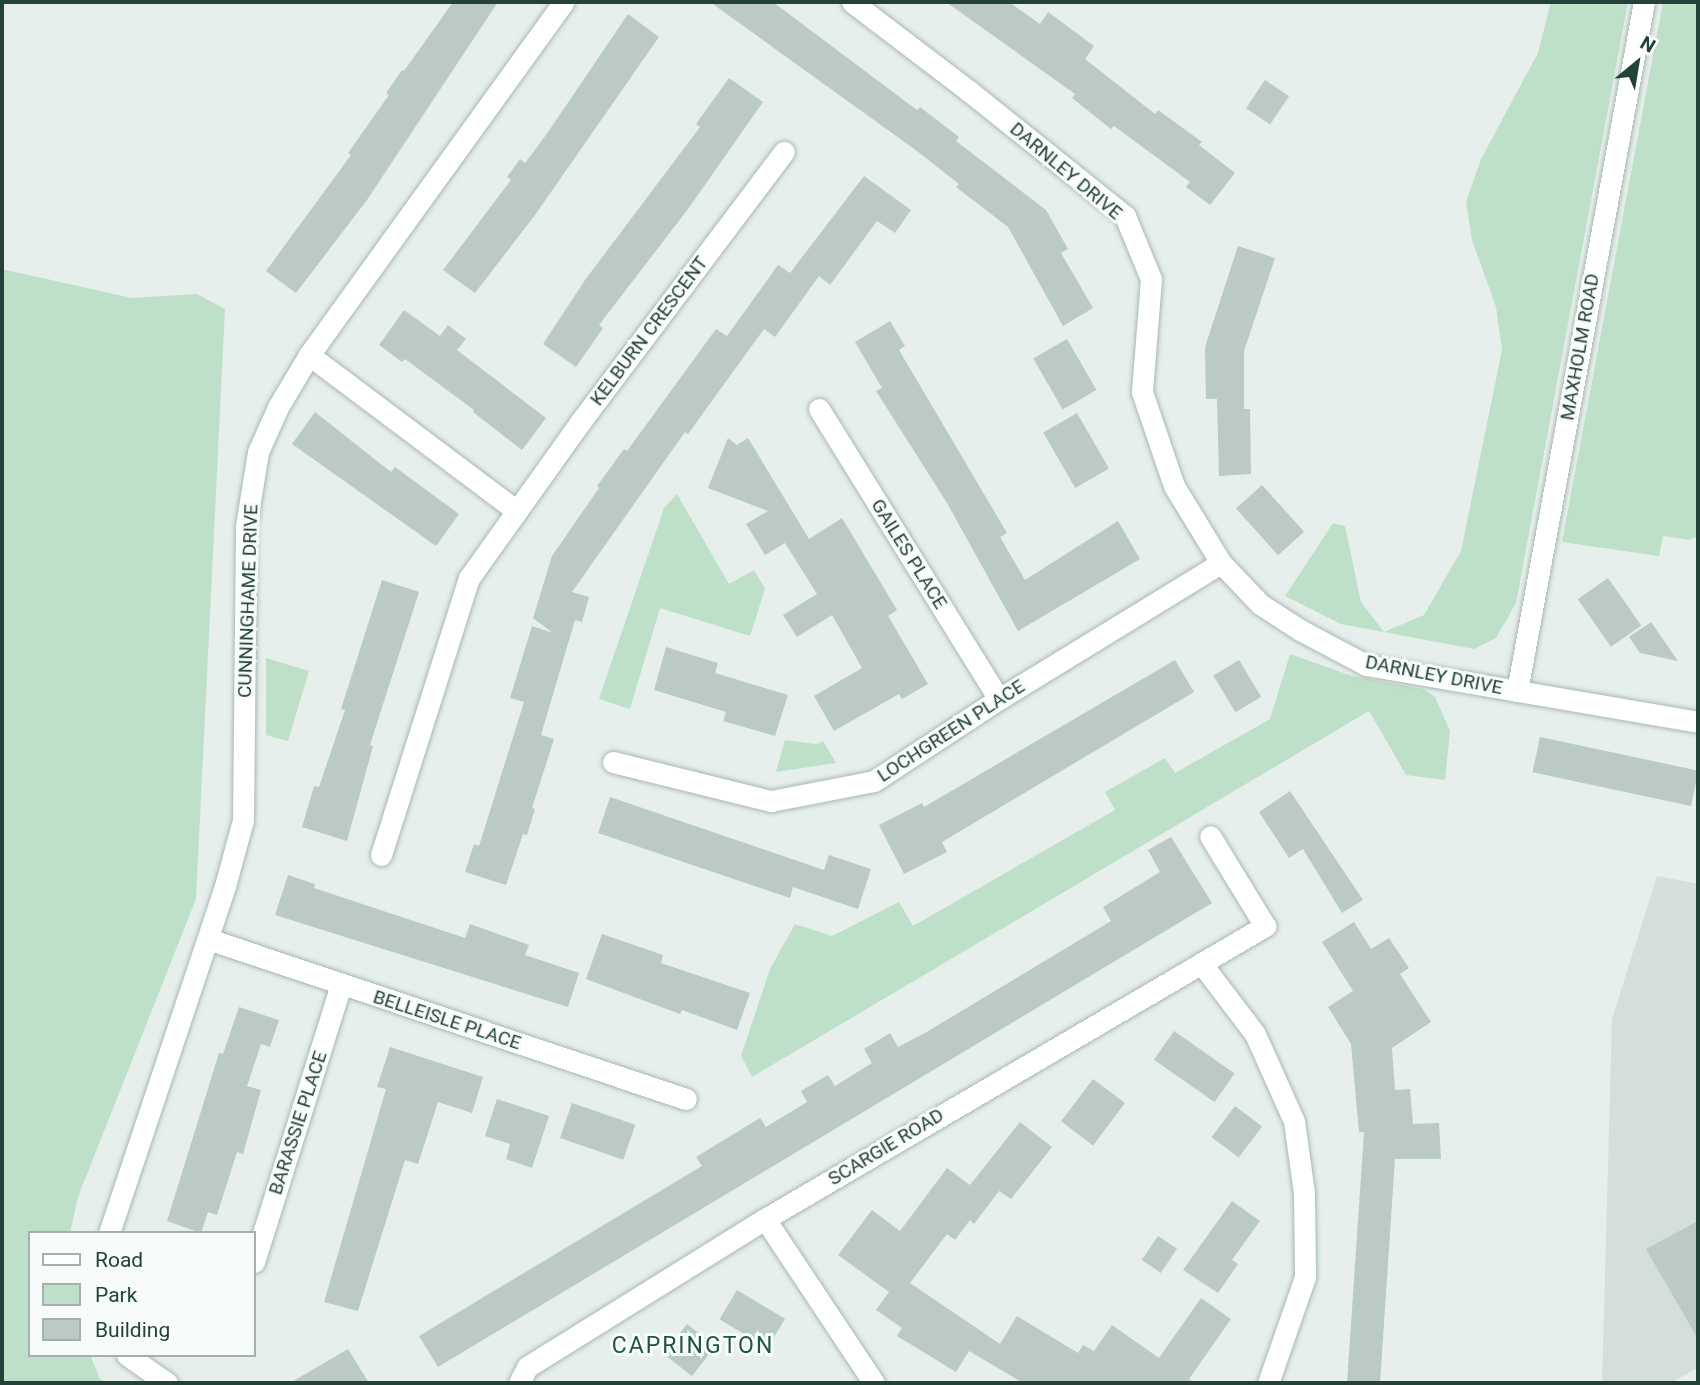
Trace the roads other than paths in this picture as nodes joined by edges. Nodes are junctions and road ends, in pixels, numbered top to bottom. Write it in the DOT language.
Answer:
graph roads {
  1 [pos="564,2"];
  2 [pos="852,2"];
  3 [pos="1644,2"];
  4 [pos="784,152"];
  5 [pos="309,355"];
  6 [pos="819,409"];
  7 [pos="517,511"];
  8 [pos="1221,564"];
  9 [pos="1517,691"];
  10 [pos="999,699"];
  11 [pos="1698,722"];
  12 [pos="613,762"];
  13 [pos="1210,836"];
  14 [pos="382,855"];
  15 [pos="208,939"];
  16 [pos="1201,963"];
  17 [pos="341,985"];
  18 [pos="686,1099"];
  19 [pos="765,1219"];
  20 [pos="110,1231"];
  21 [pos="256,1256"];
  22 [pos="130,1357"];
  23 [pos="167,1383"];
  24 [pos="519,1383"];
  25 [pos="874,1383"];
  26 [pos="1268,1383"];
  1 -- 5 [label="street, CUNNINGHAME DRIVE"];
  2 -- 8 [label="street, DARNLEY DRIVE"];
  3 -- 9 [label="street, MAXHOLM ROAD"];
  4 -- 7 [label="street, KELBURN CRESCENT"];
  5 -- 7 [label="street"];
  5 -- 15 [label="street, CUNNINGHAME DRIVE"];
  6 -- 10 [label="street, GAILES PLACE"];
  7 -- 14 [label="street, KELBURN CRESCENT"];
  8 -- 9 [label="street, DARNLEY DRIVE"];
  8 -- 10 [label="street, LOCHGREEN PLACE"];
  9 -- 11 [label="street, DARNLEY DRIVE"];
  10 -- 12 [label="street, LOCHGREEN PLACE"];
  13 -- 16 [label="street, SCARGIE ROAD"];
  15 -- 17 [label="street, BELLEISLE PLACE"];
  15 -- 20 [label="street, CUNNINGHAME DRIVE"];
  16 -- 19 [label="street, SCARGIE ROAD"];
  16 -- 26 [label="street"];
  17 -- 18 [label="street, BELLEISLE PLACE"];
  17 -- 21 [label="street, BARASSIE PLACE"];
  19 -- 24 [label="street, SCARGIE ROAD"];
  19 -- 25 [label="street"];
  22 -- 23 [label="street"];
}
